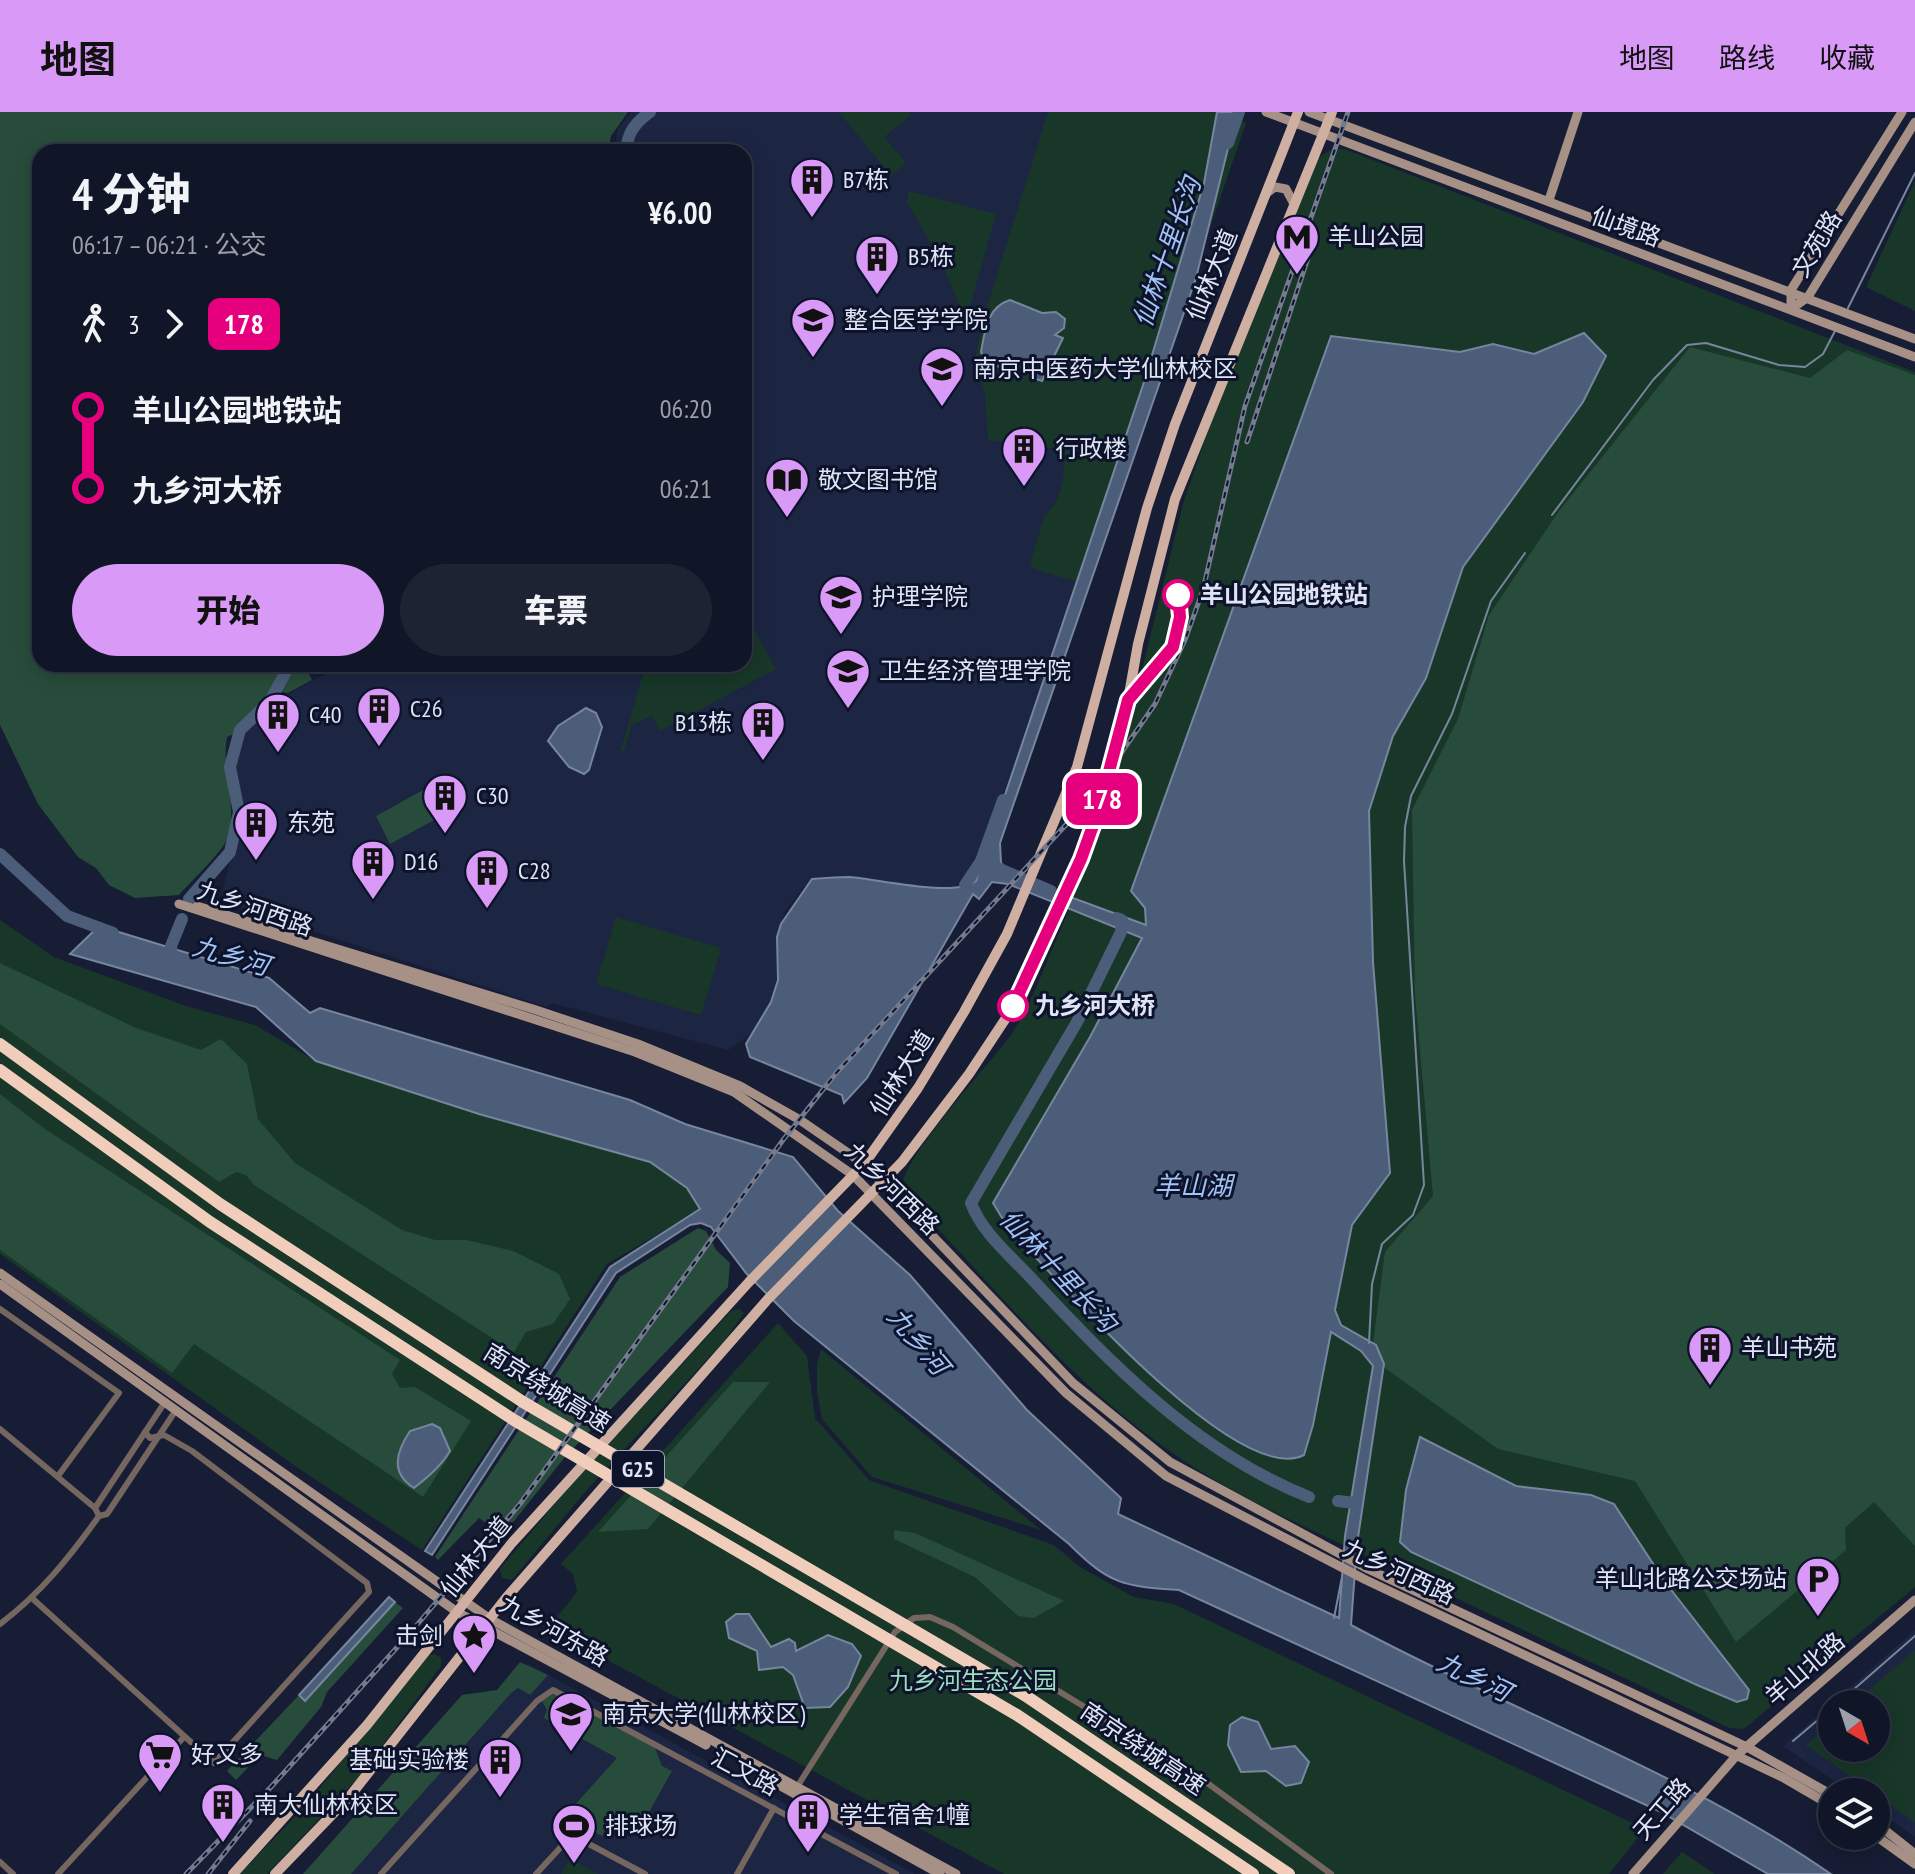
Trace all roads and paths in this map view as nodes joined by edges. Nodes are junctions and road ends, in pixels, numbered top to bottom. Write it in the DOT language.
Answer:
graph roads {
  1 [pos="1266,112"];
  2 [pos="1309,112"];
  3 [pos="1578,112"];
  4 [pos="1902,112"];
  5 [pos="1330,115"];
  6 [pos="1296,118"];
  7 [pos="1915,122"];
  8 [pos="1324,132"];
  9 [pos="1266,193"];
  10 [pos="1549,200"];
  11 [pos="1294,204"];
  12 [pos="1791,290"];
  13 [pos="1808,297"];
  14 [pos="1791,309"];
  15 [pos="1915,339"];
  16 [pos="1915,357"];
  17 [pos="0,1044"];
  18 [pos="0,1070"];
  19 [pos="864,1164"];
  20 [pos="853,1175"];
  21 [pos="883,1182"];
  22 [pos="871,1194"];
  23 [pos="0,1273"];
  24 [pos="0,1284"];
  25 [pos="0,1309"];
  26 [pos="168,1398"];
  27 [pos="179,1406"];
  28 [pos="0,1429"];
  29 [pos="145,1432"];
  30 [pos="158,1434"];
  31 [pos="58,1476"];
  32 [pos="95,1508"];
  33 [pos="99,1516"];
  34 [pos="1321,1544"];
  35 [pos="1318,1555"];
  36 [pos="1367,1574"];
  37 [pos="33,1599"];
  38 [pos="1915,1600"];
  39 [pos="464,1602"];
  40 [pos="457,1612"];
  41 [pos="486,1623"];
  42 [pos="0,1624"];
  43 [pos="184,1737"];
  44 [pos="1747,1747"];
  45 [pos="1737,1755"];
  46 [pos="1722,1770"];
  47 [pos="797,1787"];
  48 [pos="1818,1787"];
  49 [pos="1818,1798"];
  50 [pos="774,1808"];
  51 [pos="1890,1834"];
  52 [pos="1890,1846"];
  53 [pos="1915,1854"];
  54 [pos="0,1862"];
  55 [pos="1915,1864"];
  56 [pos="13,1874"];
  57 [pos="58,1874"];
  58 [pos="233,1874"];
  59 [pos="275,1874"];
  60 [pos="381,1874"];
  61 [pos="536,1874"];
  62 [pos="645,1874"];
  63 [pos="737,1874"];
  64 [pos="896,1874"];
  65 [pos="940,1874"];
  66 [pos="956,1874"];
  67 [pos="1253,1874"];
  68 [pos="1289,1874"];
  69 [pos="1331,1874"];
  70 [pos="1633,1874"];
  1 -- 6 [label="main road, 仙境路"];
  2 -- 5 [label="main road, 仙境路"];
  3 -- 10 [label="main road"];
  4 -- 12 [label="main road, 文苑路"];
  5 -- 8 [label="main road, 仙林大道"];
  5 -- 10 [label="main road, 仙境路"];
  6 -- 8 [label="main road, 仙境路"];
  6 -- 9 [label="main road, 仙林大道"];
  7 -- 13 [label="main road, 文苑路"];
  8 -- 11 [label="main road, 仙林大道"];
  8 -- 14 [label="main road, 仙境路"];
  9 -- 11 [label="main road"];
  9 -- 19 [label="main road, 仙林大道"];
  10 -- 12 [label="main road, 仙境路"];
  11 -- 21 [label="main road, 仙林大道"];
  12 -- 13 [label="main road, 仙境路"];
  12 -- 14 [label="main road, 文苑路"];
  13 -- 14 [label="main road, 文苑路"];
  13 -- 15 [label="main road, 仙境路"];
  14 -- 16 [label="main road, 仙境路"];
  17 -- 68 [label="highway, 南京绕城高速 / G25"];
  18 -- 67 [label="highway, 南京绕城高速 / G25"];
  19 -- 20 [label="main road, 仙林大道"];
  19 -- 20 [label="main road, 九乡河西路"];
  19 -- 21 [label="main road, 九乡河西路"];
  20 -- 22 [label="main road, 九乡河西路"];
  20 -- 39 [label="main road, 仙林大道"];
  21 -- 22 [label="main road, 仙林大道"];
  21 -- 34 [label="main road, 九乡河西路"];
  22 -- 35 [label="main road, 九乡河西路"];
  22 -- 41 [label="main road, 仙林大道"];
  23 -- 26 [label="main road, 九乡河东路"];
  24 -- 26 [label="main road, 九乡河东路"];
  25 -- 31 [label="street"];
  26 -- 27 [label="main road, 九乡河东路"];
  26 -- 29 [label="street"];
  27 -- 30 [label="street"];
  27 -- 39 [label="main road, 九乡河东路"];
  27 -- 40 [label="main road, 九乡河东路"];
  28 -- 31 [label="street"];
  29 -- 30 [label="street"];
  29 -- 32 [label="street"];
  30 -- 33 [label="street"];
  30 -- 43 [label="street"];
  31 -- 32 [label="street"];
  32 -- 33 [label="street"];
  33 -- 37 [label="street"];
  34 -- 35 [label="street"];
  34 -- 36 [label="main road, 九乡河西路"];
  35 -- 36 [label="main road, 九乡河西路"];
  36 -- 44 [label="main road, 九乡河西路"];
  36 -- 45 [label="main road, 九乡河西路"];
  37 -- 42 [label="street"];
  37 -- 43 [label="street"];
  38 -- 44 [label="main road, 羊山北路"];
  39 -- 40 [label="main road, 仙林大道"];
  39 -- 41 [label="main road, 九乡河东路"];
  40 -- 41 [label="main road, 九乡河东路"];
  40 -- 58 [label="main road, 仙林大道"];
  41 -- 47 [label="main road, 九乡河东路"];
  41 -- 59 [label="main road, 仙林大道"];
  41 -- 65 [label="main road, 九乡河东路"];
  43 -- 57 [label="street"];
  44 -- 45 [label="main road, 羊山北路"];
  44 -- 48 [label="main road, 九乡河西路"];
  45 -- 46 [label="main road, 羊山北路"];
  45 -- 49 [label="main road, 九乡河西路"];
  46 -- 70 [label="main road, 天工路"];
  47 -- 66 [label="main road, 九乡河东路"];
  47 -- 69 [label="street"];
  50 -- 60 [label="street, 汇文路"];
  50 -- 63 [label="street"];
  50 -- 64 [label="street, 汇文路"];
  51 -- 53 [label="main road"];
  52 -- 55 [label="main road"];
  54 -- 56 [label="street"];
  61 -- 62 [label="street"];
}
